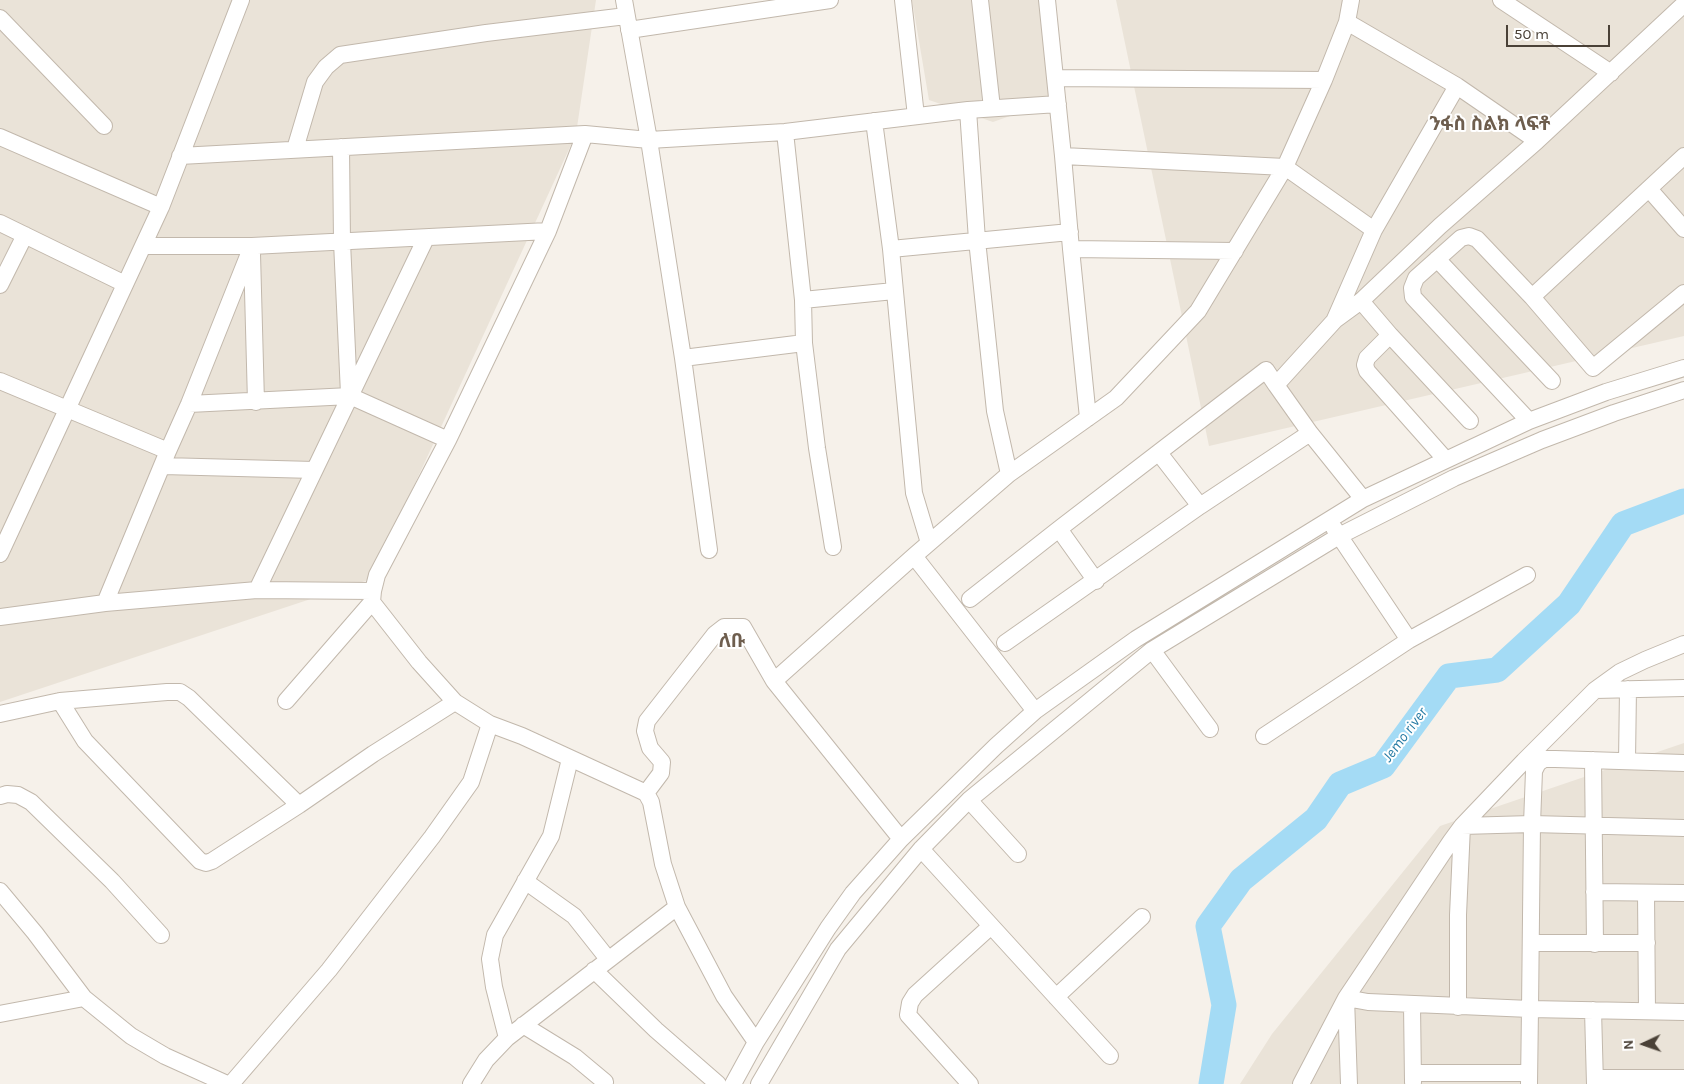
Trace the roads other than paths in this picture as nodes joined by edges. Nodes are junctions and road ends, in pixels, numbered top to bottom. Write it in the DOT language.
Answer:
graph roads {
  1 [pos="241,0"];
  2 [pos="830,0"];
  3 [pos="903,0"];
  4 [pos="980,0"];
  5 [pos="1047,0"];
  6 [pos="1351,0"];
  7 [pos="1501,0"];
  8 [pos="1684,4"];
  9 [pos="626,15"];
  10 [pos="0,18"];
  11 [pos="1347,22"];
  12 [pos="1611,73"];
  13 [pos="1055,78"];
  14 [pos="1324,80"];
  15 [pos="1457,86"];
  16 [pos="1058,104"];
  17 [pos="992,108"];
  18 [pos="968,110"];
  19 [pos="916,116"];
  20 [pos="874,121"];
  21 [pos="104,126"];
  22 [pos="785,132"];
  23 [pos="585,134"];
  24 [pos="0,137"];
  25 [pos="649,140"];
  26 [pos="1537,141"];
  27 [pos="341,147"];
  28 [pos="295,150"];
  29 [pos="180,156"];
  30 [pos="1063,156"];
  31 [pos="1684,156"];
  32 [pos="1285,167"];
  33 [pos="1649,189"];
  34 [pos="161,207"];
  35 [pos="0,223"];
  36 [pos="1684,229"];
  37 [pos="1374,230"];
  38 [pos="548,231"];
  39 [pos="1070,232"];
  40 [pos="26,236"];
  41 [pos="426,238"];
  42 [pos="978,240"];
  43 [pos="342,242"];
  44 [pos="143,246"];
  45 [pos="252,246"];
  46 [pos="891,249"];
  47 [pos="1070,249"];
  48 [pos="1235,251"];
  49 [pos="1437,259"];
  50 [pos="125,284"];
  51 [pos="0,285"];
  52 [pos="894,291"];
  53 [pos="1684,293"];
  54 [pos="1532,297"];
  55 [pos="803,300"];
  56 [pos="1361,301"];
  57 [pos="1335,320"];
  58 [pos="1390,336"];
  59 [pos="804,342"];
  60 [pos="683,358"];
  61 [pos="1684,368"];
  62 [pos="0,381"];
  63 [pos="1552,381"];
  64 [pos="1276,385"];
  65 [pos="1684,390"];
  66 [pos="350,396"];
  67 [pos="256,402"];
  68 [pos="190,404"];
  69 [pos="68,409"];
  70 [pos="1088,418"];
  71 [pos="1470,421"];
  72 [pos="1529,421"];
  73 [pos="1310,433"];
  74 [pos="448,440"];
  75 [pos="1159,453"];
  76 [pos="165,458"];
  77 [pos="1446,460"];
  78 [pos="314,470"];
  79 [pos="1009,474"];
  80 [pos="1363,499"];
  81 [pos="1200,506"];
  82 [pos="1329,520"];
  83 [pos="1059,529"];
  84 [pos="1339,536"];
  85 [pos="929,543"];
  86 [pos="833,546"];
  87 [pos="709,550"];
  88 [pos="0,554"];
  89 [pos="914,556"];
  90 [pos="1527,575"];
  91 [pos="1096,580"];
  92 [pos="257,590"];
  93 [pos="372,597"];
  94 [pos="970,599"];
  95 [pos="105,603"];
  96 [pos="0,617"];
  97 [pos="1409,640"];
  98 [pos="1005,643"];
  99 [pos="1684,644"];
  100 [pos="1152,650"];
  101 [pos="774,681"];
  102 [pos="1684,688"];
  103 [pos="1628,689"];
  104 [pos="1595,690"];
  105 [pos="286,701"];
  106 [pos="60,702"];
  107 [pos="455,702"];
  108 [pos="1035,711"];
  109 [pos="0,714"];
  110 [pos="490,724"];
  111 [pos="1210,729"];
  112 [pos="1264,736"];
  113 [pos="570,759"];
  114 [pos="1593,760"];
  115 [pos="1626,761"];
  116 [pos="1531,762"];
  117 [pos="1684,763"];
  118 [pos="646,793"];
  119 [pos="0,796"];
  120 [pos="969,800"];
  121 [pos="299,805"];
  122 [pos="1532,824"];
  123 [pos="1462,826"];
  124 [pos="1594,826"];
  125 [pos="1684,828"];
  126 [pos="900,839"];
  127 [pos="921,850"];
  128 [pos="1018,854"];
  129 [pos="525,881"];
  130 [pos="0,891"];
  131 [pos="1594,892"];
  132 [pos="1646,893"];
  133 [pos="1684,893"];
  134 [pos="677,907"];
  135 [pos="1142,917"];
  136 [pos="991,926"];
  137 [pos="161,935"];
  138 [pos="1530,943"];
  139 [pos="1647,943"];
  140 [pos="1595,944"];
  141 [pos="608,959"];
  142 [pos="594,970"];
  143 [pos="1056,997"];
  144 [pos="84,998"];
  145 [pos="1346,998"];
  146 [pos="1412,1005"];
  147 [pos="1458,1007"];
  148 [pos="1530,1009"];
  149 [pos="1593,1010"];
  150 [pos="1647,1011"];
  151 [pos="1684,1012"];
  152 [pos="0,1014"];
  153 [pos="524,1025"];
  154 [pos="508,1038"];
  155 [pos="756,1042"];
  156 [pos="1110,1056"];
  157 [pos="1413,1078"];
  158 [pos="1684,1078"];
  159 [pos="1464,1079"];
  160 [pos="1529,1079"];
  161 [pos="1595,1081"];
  162 [pos="1643,1081"];
  163 [pos="605,1082"];
  164 [pos="227,1084"];
  165 [pos="232,1084"];
  166 [pos="471,1084"];
  167 [pos="718,1084"];
  168 [pos="733,1084"];
  169 [pos="759,1084"];
  170 [pos="970,1084"];
  171 [pos="1301,1084"];
  172 [pos="1349,1084"];
  1 -- 29 [label="street"];
  2 -- 9 [label="street"];
  3 -- 19 [label="street"];
  4 -- 17 [label="street"];
  5 -- 13 [label="street"];
  6 -- 11 [label="street"];
  7 -- 12 [label="street"];
  8 -- 12 [label="street"];
  9 -- 25 [label="street"];
  9 -- 28 [label="street"];
  10 -- 21 [label="street"];
  11 -- 14 [label="street"];
  11 -- 15 [label="street"];
  12 -- 26 [label="street"];
  13 -- 14 [label="street"];
  13 -- 16 [label="street"];
  14 -- 32 [label="street"];
  15 -- 26 [label="street"];
  15 -- 37 [label="street"];
  16 -- 17 [label="street"];
  16 -- 30 [label="street"];
  17 -- 18 [label="street"];
  18 -- 19 [label="street"];
  18 -- 42 [label="street"];
  19 -- 20 [label="street"];
  20 -- 22 [label="street"];
  20 -- 46 [label="street"];
  22 -- 25 [label="street"];
  22 -- 55 [label="street"];
  23 -- 25 [label="street"];
  23 -- 27 [label="street"];
  23 -- 38 [label="street"];
  24 -- 34 [label="street"];
  25 -- 60 [label="street"];
  26 -- 56 [label="street"];
  27 -- 28 [label="street"];
  27 -- 43 [label="street"];
  28 -- 29 [label="street"];
  29 -- 34 [label="street"];
  30 -- 32 [label="street"];
  30 -- 39 [label="street"];
  31 -- 33 [label="street"];
  32 -- 37 [label="street"];
  32 -- 48 [label="street"];
  33 -- 36 [label="street"];
  33 -- 54 [label="street"];
  34 -- 44 [label="street"];
  35 -- 40 [label="street"];
  37 -- 57 [label="street"];
  38 -- 41 [label="street"];
  38 -- 74 [label="street"];
  39 -- 42 [label="street"];
  39 -- 47 [label="street"];
  40 -- 50 [label="street"];
  40 -- 51 [label="street"];
  41 -- 43 [label="street"];
  41 -- 66 [label="street"];
  42 -- 46 [label="street"];
  42 -- 79 [label="street"];
  43 -- 45 [label="street"];
  43 -- 66 [label="street"];
  44 -- 45 [label="street"];
  44 -- 50 [label="street"];
  45 -- 67 [label="street"];
  45 -- 68 [label="street"];
  46 -- 52 [label="street"];
  47 -- 48 [label="street"];
  47 -- 70 [label="street"];
  48 -- 70 [label="street"];
  49 -- 54 [label="street"];
  49 -- 63 [label="street"];
  49 -- 72 [label="street"];
  50 -- 69 [label="street"];
  52 -- 55 [label="street"];
  52 -- 85 [label="street"];
  53 -- 54 [label="street"];
  55 -- 59 [label="street"];
  56 -- 57 [label="street"];
  56 -- 58 [label="street"];
  57 -- 64 [label="street"];
  58 -- 71 [label="street"];
  58 -- 77 [label="street"];
  59 -- 60 [label="street"];
  59 -- 86 [label="street"];
  60 -- 87 [label="street"];
  61 -- 72 [label="street"];
  62 -- 69 [label="street"];
  64 -- 73 [label="street"];
  64 -- 75 [label="street"];
  65 -- 84 [label="street"];
  66 -- 67 [label="street"];
  66 -- 74 [label="street"];
  66 -- 78 [label="street"];
  67 -- 68 [label="street"];
  68 -- 76 [label="street"];
  69 -- 76 [label="street"];
  69 -- 88 [label="street"];
  70 -- 79 [label="street"];
  72 -- 77 [label="street"];
  73 -- 80 [label="street"];
  73 -- 81 [label="street"];
  74 -- 93 [label="street"];
  75 -- 81 [label="street"];
  75 -- 83 [label="street"];
  76 -- 78 [label="street"];
  76 -- 95 [label="street"];
  77 -- 80 [label="street"];
  78 -- 92 [label="street"];
  79 -- 85 [label="street"];
  80 -- 82 [label="street"];
  81 -- 91 [label="street"];
  82 -- 84 [label="street"];
  82 -- 108 [label="street"];
  83 -- 91 [label="street"];
  83 -- 94 [label="street"];
  84 -- 97 [label="street"];
  84 -- 100 [label="street"];
  85 -- 89 [label="street"];
  89 -- 101 [label="street"];
  89 -- 108 [label="street"];
  90 -- 97 [label="street"];
  91 -- 98 [label="street"];
  92 -- 93 [label="street"];
  92 -- 95 [label="street"];
  93 -- 105 [label="street"];
  93 -- 107 [label="street"];
  95 -- 96 [label="street"];
  97 -- 112 [label="street"];
  99 -- 104 [label="street"];
  100 -- 111 [label="street"];
  100 -- 120 [label="street"];
  101 -- 118 [label="street"];
  101 -- 126 [label="street"];
  102 -- 103 [label="street"];
  103 -- 104 [label="street"];
  103 -- 115 [label="street"];
  104 -- 116 [label="street"];
  106 -- 109 [label="street"];
  106 -- 121 [label="street"];
  106 -- 121 [label="street"];
  107 -- 110 [label="street"];
  107 -- 121 [label="street"];
  108 -- 126 [label="street"];
  110 -- 113 [label="street"];
  110 -- 165 [label="street"];
  113 -- 118 [label="street"];
  113 -- 129 [label="street"];
  114 -- 115 [label="street"];
  114 -- 116 [label="street"];
  114 -- 124 [label="street"];
  115 -- 117 [label="street"];
  116 -- 122 [label="street"];
  116 -- 123 [label="street"];
  118 -- 134 [label="street"];
  119 -- 137 [label="street"];
  120 -- 127 [label="street"];
  120 -- 128 [label="street"];
  122 -- 123 [label="street"];
  122 -- 124 [label="street"];
  122 -- 138 [label="street"];
  123 -- 145 [label="street"];
  123 -- 147 [label="street"];
  124 -- 125 [label="street"];
  124 -- 131 [label="street"];
  126 -- 155 [label="street"];
  127 -- 136 [label="street"];
  127 -- 169 [label="street"];
  129 -- 141 [label="street"];
  129 -- 154 [label="street"];
  130 -- 144 [label="street"];
  131 -- 132 [label="street"];
  131 -- 140 [label="street"];
  132 -- 133 [label="street"];
  132 -- 139 [label="street"];
  134 -- 141 [label="street"];
  134 -- 155 [label="street"];
  135 -- 143 [label="street"];
  136 -- 143 [label="street"];
  136 -- 170 [label="street"];
  138 -- 140 [label="street"];
  138 -- 148 [label="street"];
  139 -- 140 [label="street"];
  139 -- 150 [label="street"];
  141 -- 142 [label="street"];
  142 -- 153 [label="street"];
  142 -- 167 [label="street"];
  143 -- 156 [label="street"];
  144 -- 152 [label="street"];
  144 -- 164 [label="street"];
  145 -- 146 [label="street"];
  145 -- 171 [label="street"];
  145 -- 172 [label="street"];
  146 -- 147 [label="street"];
  146 -- 157 [label="street"];
  147 -- 148 [label="street"];
  148 -- 149 [label="street"];
  148 -- 160 [label="street"];
  149 -- 150 [label="street"];
  149 -- 161 [label="street"];
  150 -- 151 [label="street"];
  153 -- 154 [label="street"];
  153 -- 163 [label="street"];
  154 -- 166 [label="street"];
  155 -- 168 [label="street"];
  157 -- 159 [label="street"];
  158 -- 162 [label="street"];
  159 -- 160 [label="street"];
  161 -- 162 [label="street"];
}
